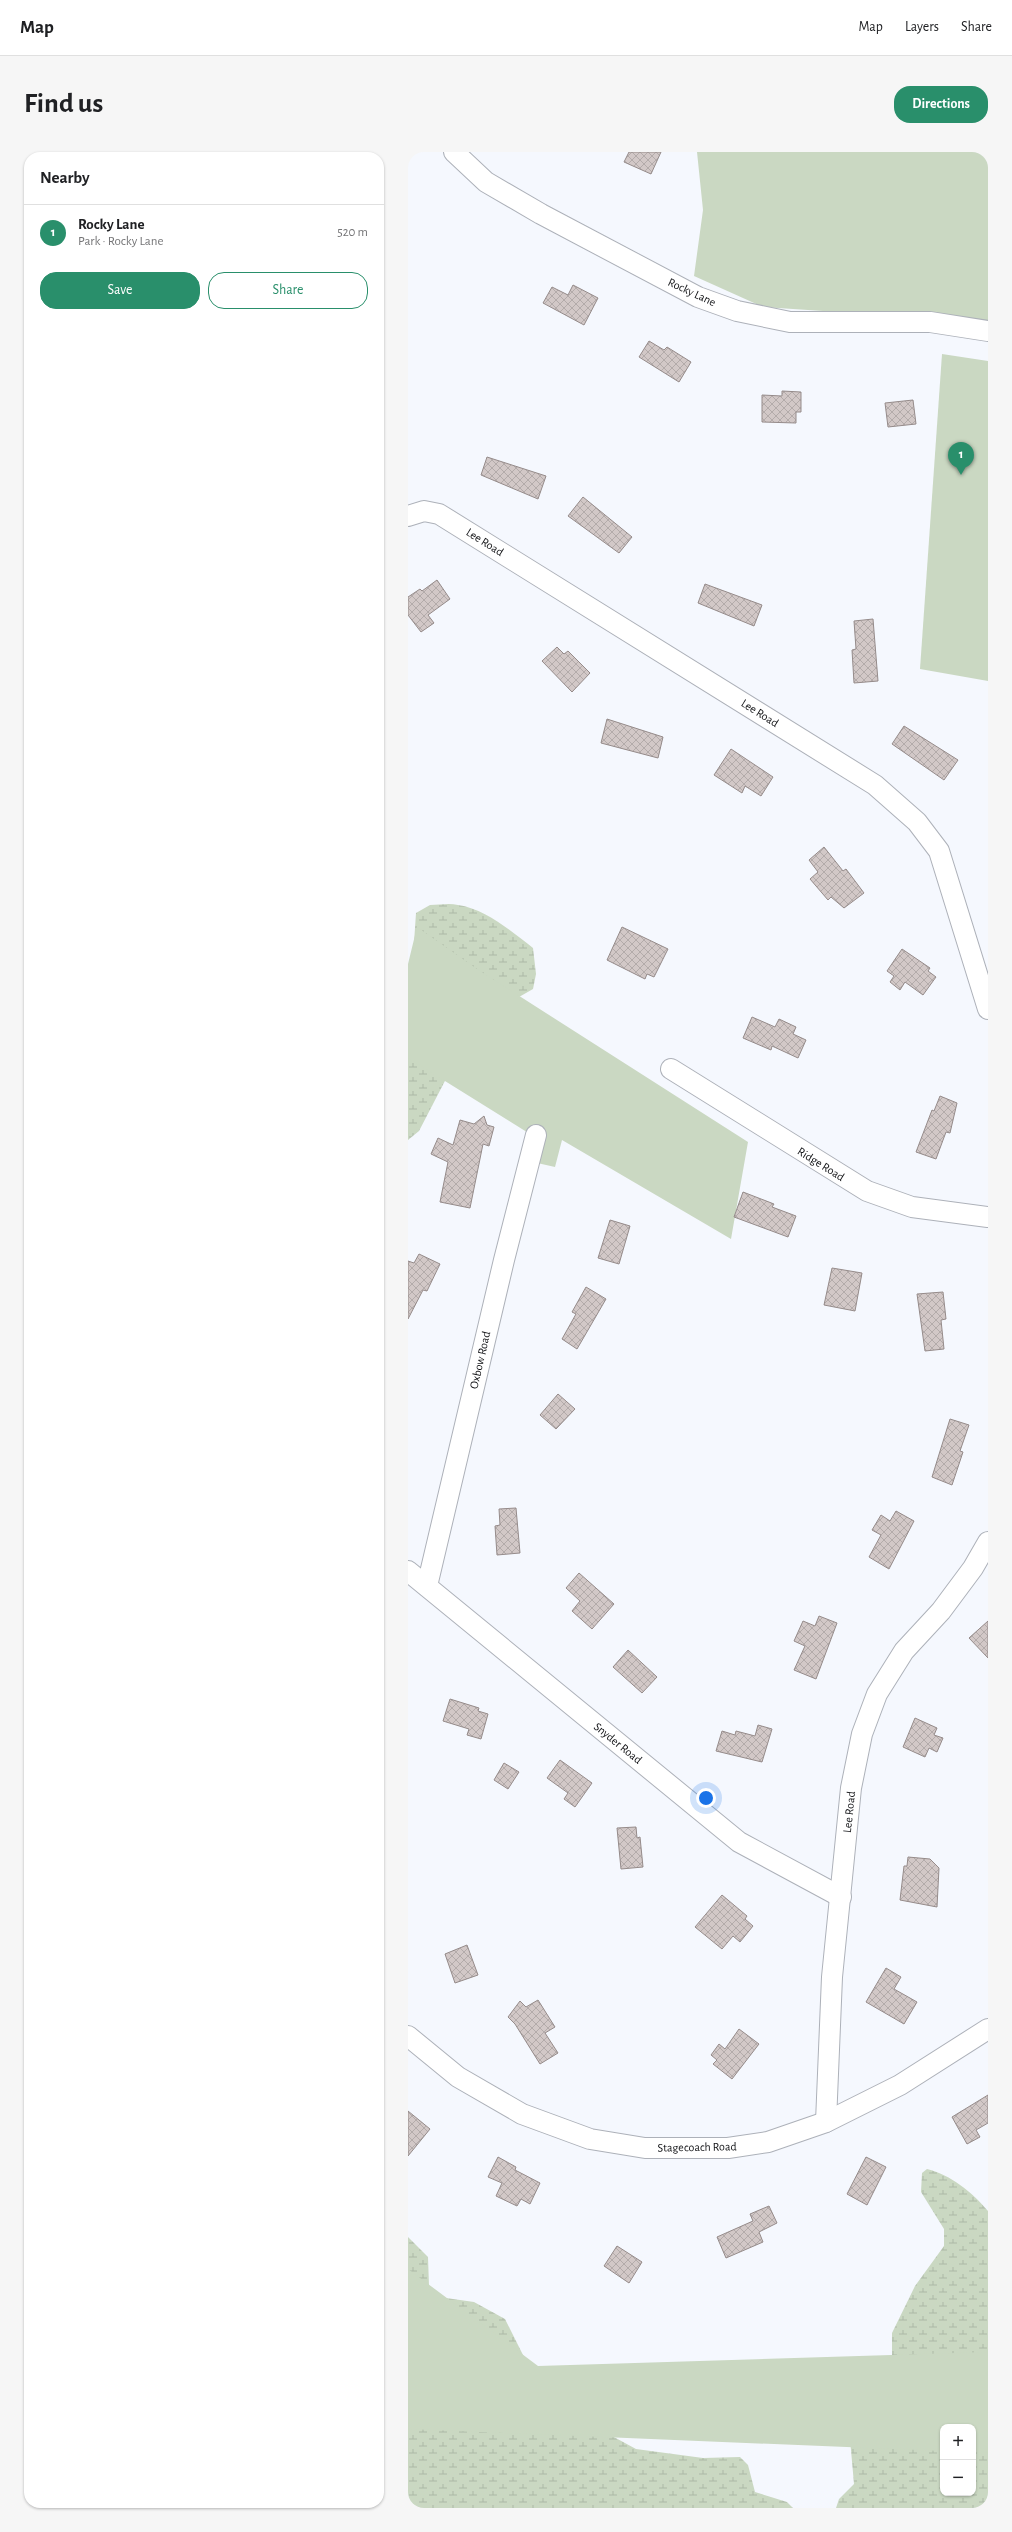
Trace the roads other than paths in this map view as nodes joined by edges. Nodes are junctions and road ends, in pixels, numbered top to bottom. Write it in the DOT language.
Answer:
graph roads {
  1 [pos="454,152"];
  2 [pos="988,331"];
  3 [pos="416,513"];
  4 [pos="988,1009"];
  5 [pos="671,1069"];
  6 [pos="536,1135"];
  7 [pos="988,1217"];
  8 [pos="988,1542"];
  9 [pos="408,1571"];
  10 [pos="427,1586"];
  11 [pos="841,1897"];
  12 [pos="988,2029"];
  13 [pos="408,2036"];
  14 [pos="826,2122"];
  1 -- 2 [label="street, Rocky Lane"];
  3 -- 4 [label="street, Lee Road"];
  5 -- 7 [label="street, Ridge Road"];
  6 -- 10 [label="street, Oxbow Road"];
  8 -- 11 [label="street, Lee Road"];
  9 -- 10 [label="street, Snyder Road"];
  10 -- 11 [label="street, Snyder Road"];
  11 -- 14 [label="street, Lee Road"];
  12 -- 14 [label="street, Stagecoach Road"];
  13 -- 14 [label="street, Stagecoach Road"];
}
